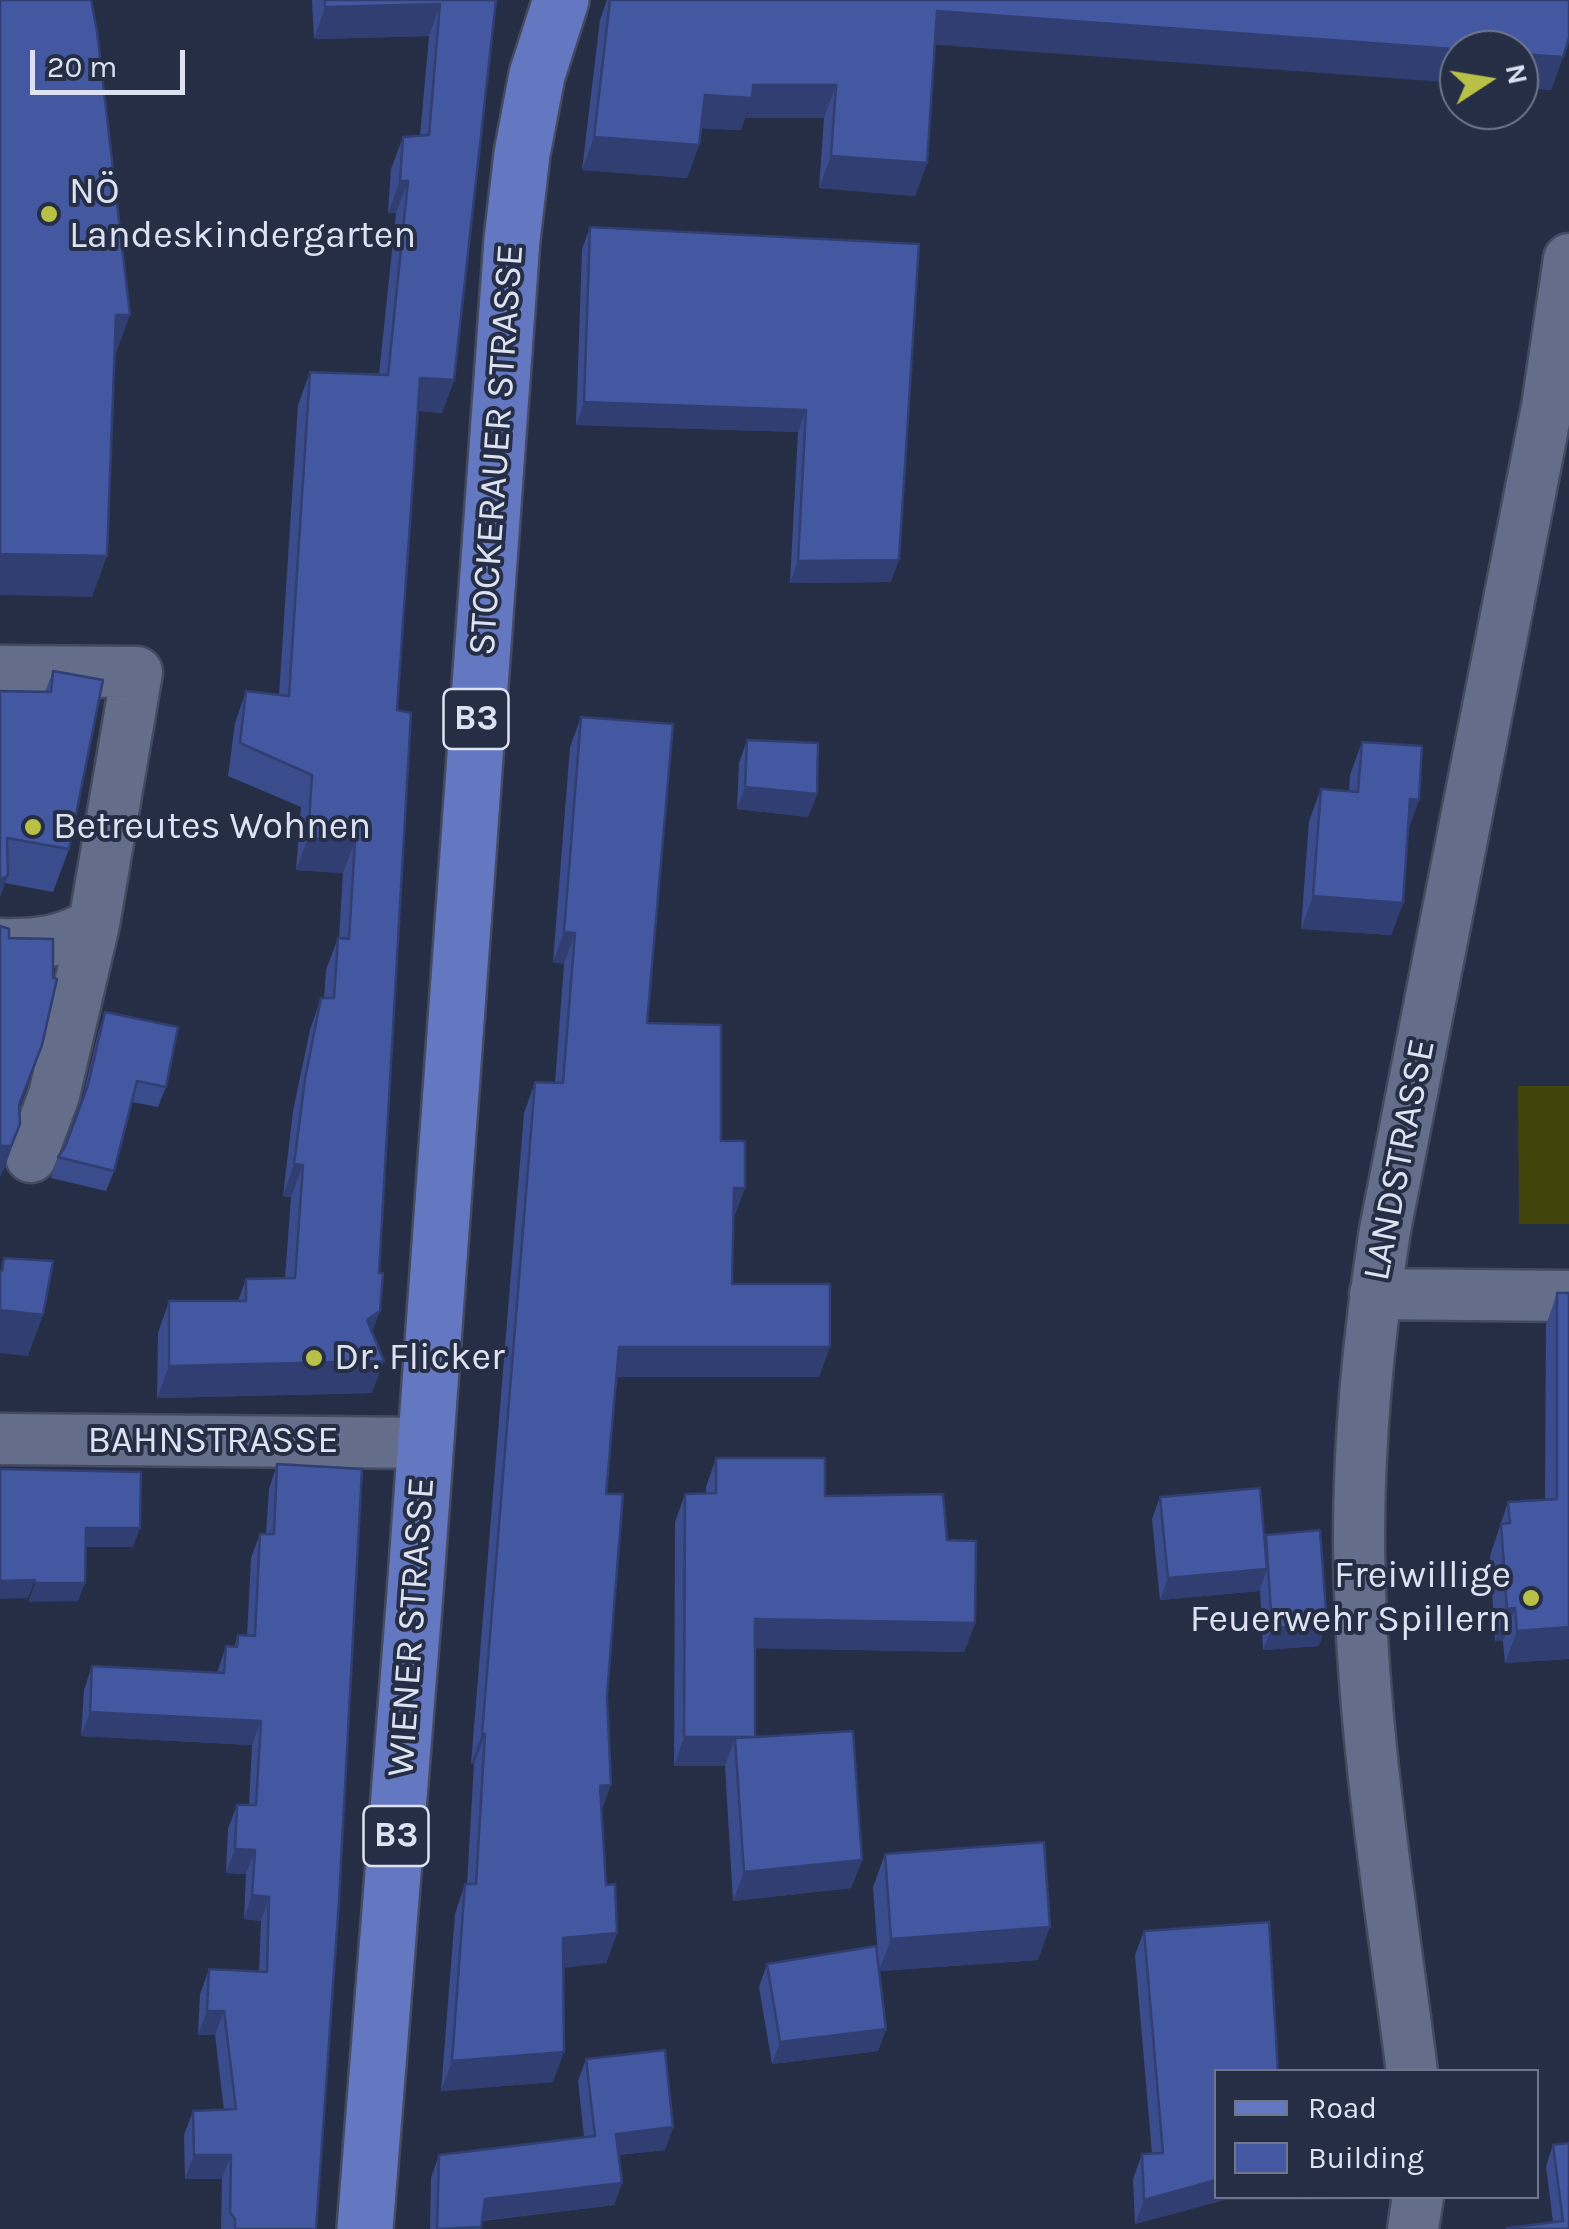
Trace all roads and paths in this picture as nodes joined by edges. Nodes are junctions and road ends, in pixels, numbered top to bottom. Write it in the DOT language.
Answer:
graph roads {
  1 [pos="561,0"];
  2 [pos="1569,258"];
  3 [pos="0,672"];
  4 [pos="94,924"];
  5 [pos="0,944"];
  6 [pos="31,1157"];
  7 [pos="1375,1294"];
  8 [pos="1569,1296"];
  9 [pos="0,1439"];
  10 [pos="426,1443"];
  11 [pos="1412,2069"];
  12 [pos="1418,2199"];
  13 [pos="364,2229"];
  14 [pos="1413,2229"];
  1 -- 10 [label="main road, STOCKERAUER STRASSE / B3"];
  2 -- 7 [label="street, LANDSTRASSE"];
  3 -- 4 [label="street"];
  4 -- 5 [label="street"];
  4 -- 6 [label="street"];
  7 -- 8 [label="street"];
  7 -- 11 [label="street, LANDSTRASSE"];
  9 -- 10 [label="street, BAHNSTRASSE"];
  10 -- 13 [label="main road, WIENER STRASSE / B3"];
  12 -- 14 [label="street"];
}
